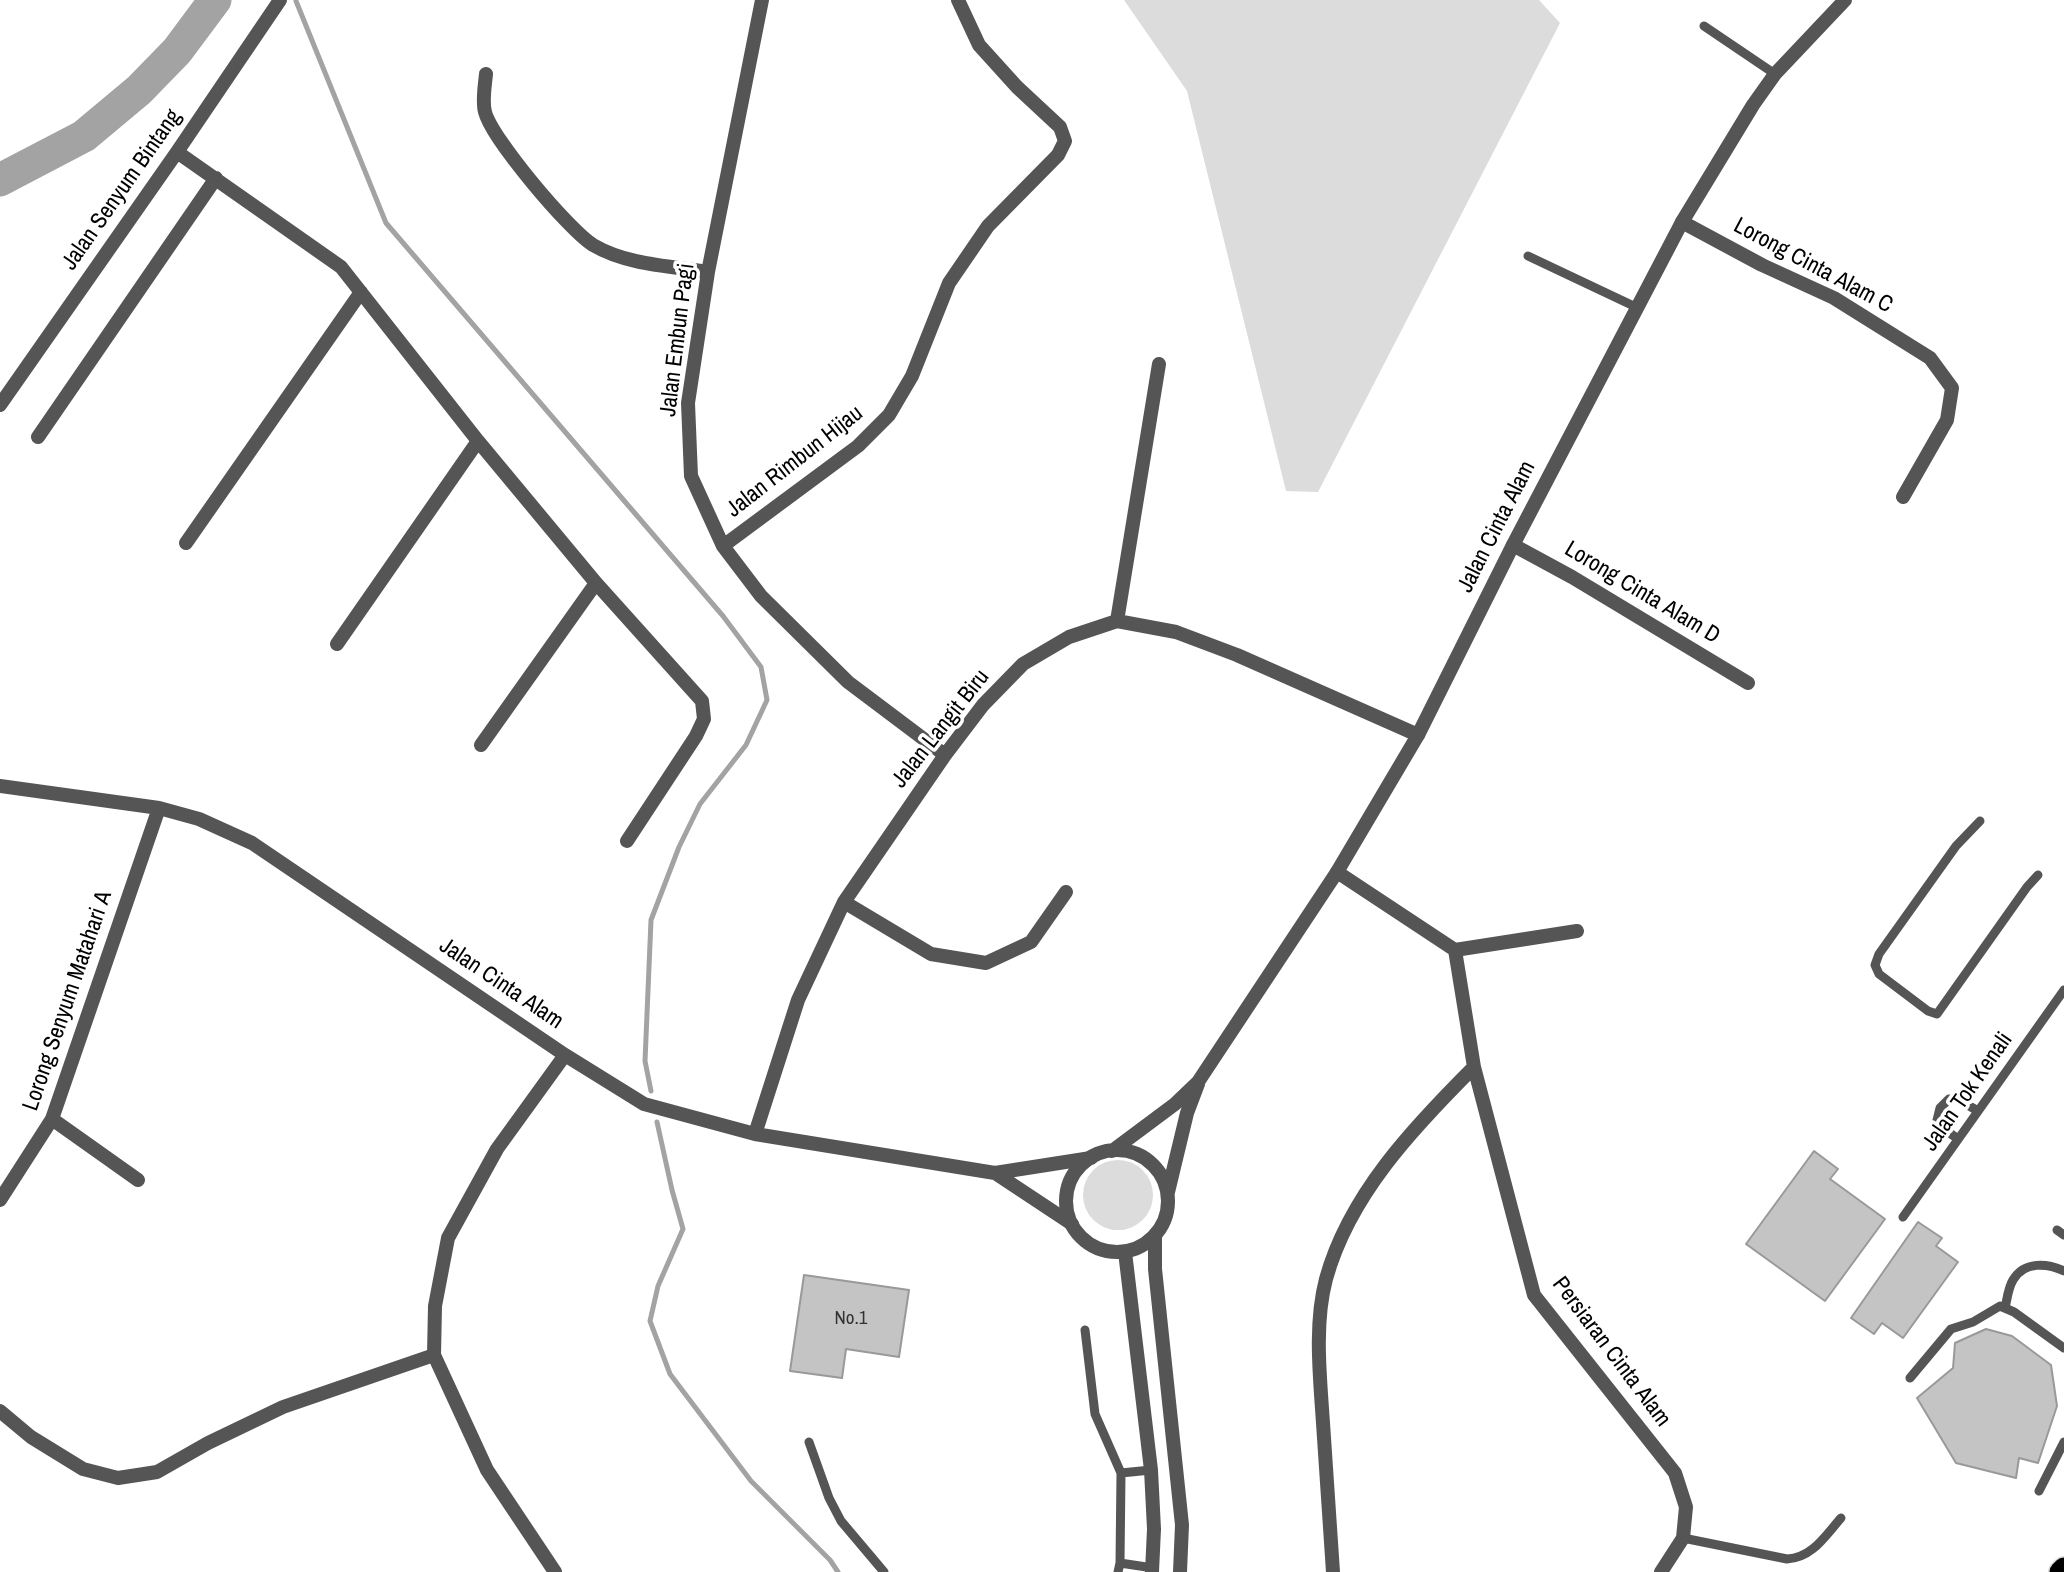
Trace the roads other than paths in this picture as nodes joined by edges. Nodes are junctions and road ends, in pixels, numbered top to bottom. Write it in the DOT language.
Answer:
graph roads {
  1 [pos="279,0"];
  2 [pos="762,0"];
  3 [pos="958,0"];
  4 [pos="1845,0"];
  5 [pos="1704,26"];
  6 [pos="486,74"];
  7 [pos="1774,74"];
  8 [pos="177,152"];
  9 [pos="216,178"];
  10 [pos="1682,222"];
  11 [pos="1528,256"];
  12 [pos="708,272"];
  13 [pos="361,292"];
  14 [pos="1638,308"];
  15 [pos="1159,363"];
  16 [pos="0,405"];
  17 [pos="38,437"];
  18 [pos="478,441"];
  19 [pos="1903,496"];
  20 [pos="186,543"];
  21 [pos="1513,545"];
  22 [pos="723,546"];
  23 [pos="596,583"];
  24 [pos="1118,621"];
  25 [pos="337,644"];
  26 [pos="1748,683"];
  27 [pos="1418,735"];
  28 [pos="481,745"];
  29 [pos="945,755"];
  30 [pos="0,786"];
  31 [pos="159,808"];
  32 [pos="1980,821"];
  33 [pos="627,841"];
  34 [pos="1337,872"];
  35 [pos="2038,875"];
  36 [pos="1066,892"];
  37 [pos="844,902"];
  38 [pos="1577,931"];
  39 [pos="1455,950"];
  40 [pos="2064,990"];
  41 [pos="565,1055"];
  42 [pos="1474,1067"];
  43 [pos="1198,1082"];
  44 [pos="1978,1111"];
  45 [pos="52,1119"];
  46 [pos="755,1133"];
  47 [pos="1958,1139"];
  48 [pos="1112,1151"];
  49 [pos="1091,1158"];
  50 [pos="995,1173"];
  51 [pos="138,1180"];
  52 [pos="1167,1193"];
  53 [pos="0,1200"];
  54 [pos="1903,1217"];
  55 [pos="1072,1224"];
  56 [pos="1155,1236"];
  57 [pos="1125,1251"];
  58 [pos="2064,1270"];
  59 [pos="2002,1307"];
  60 [pos="1085,1330"];
  61 [pos="2064,1348"];
  62 [pos="434,1355"];
  63 [pos="1910,1378"];
  64 [pos="0,1411"];
  65 [pos="809,1442"];
  66 [pos="2064,1442"];
  67 [pos="1151,1470"];
  68 [pos="1121,1473"];
  69 [pos="2039,1492"];
  70 [pos="1841,1518"];
  71 [pos="1683,1538"];
  72 [pos="1119,1568"];
  73 [pos="2064,1568"];
  74 [pos="1153,1570"];
  75 [pos="555,1572"];
  76 [pos="884,1572"];
  77 [pos="1180,1572"];
  78 [pos="1333,1572"];
  79 [pos="1661,1572"];
  80 [pos="2060,1572"];
  1 -- 8 [label="street, Jalan Senyum Bintang"];
  2 -- 12 [label="street, Jalan Embun Pagi"];
  3 -- 22 [label="street, Jalan Rimbun Hijau"];
  4 -- 7 [label="street, Jalan Cinta Alam"];
  5 -- 7 [label="lane"];
  6 -- 12 [label="street"];
  7 -- 10 [label="street, Jalan Cinta Alam"];
  8 -- 9 [label="street"];
  8 -- 16 [label="street, Jalan Senyum Bintang"];
  9 -- 13 [label="street"];
  9 -- 17 [label="street"];
  10 -- 14 [label="street, Jalan Cinta Alam"];
  10 -- 19 [label="street, Lorong Cinta Alam C"];
  11 -- 14 [label="lane"];
  12 -- 22 [label="street, Jalan Embun Pagi"];
  13 -- 18 [label="street"];
  13 -- 20 [label="street"];
  14 -- 21 [label="street, Jalan Cinta Alam"];
  15 -- 24 [label="street"];
  18 -- 23 [label="street"];
  18 -- 25 [label="street"];
  21 -- 26 [label="street, Lorong Cinta Alam D"];
  21 -- 27 [label="street, Jalan Cinta Alam"];
  22 -- 29 [label="street, Jalan Embun Pagi"];
  23 -- 28 [label="street"];
  23 -- 33 [label="street"];
  24 -- 27 [label="street, Jalan Langit Biru"];
  24 -- 29 [label="street, Jalan Langit Biru"];
  27 -- 34 [label="street, Jalan Cinta Alam"];
  29 -- 37 [label="street, Jalan Langit Biru"];
  30 -- 31 [label="street, Jalan Cinta Alam"];
  31 -- 41 [label="street, Jalan Cinta Alam"];
  31 -- 45 [label="street, Lorong Senyum Matahari A"];
  32 -- 35 [label="lane"];
  34 -- 39 [label="street"];
  34 -- 43 [label="street, Jalan Cinta Alam"];
  36 -- 37 [label="street"];
  37 -- 46 [label="street, Jalan Langit Biru"];
  38 -- 39 [label="street"];
  39 -- 42 [label="street, Persiaran Cinta Alam"];
  40 -- 44 [label="lane, Jalan Tok Kenali"];
  41 -- 46 [label="street, Jalan Cinta Alam"];
  41 -- 62 [label="street"];
  42 -- 71 [label="street, Persiaran Cinta Alam"];
  42 -- 78 [label="street"];
  43 -- 48 [label="street, Jalan Cinta Alam"];
  43 -- 52 [label="street, Jalan Cinta Alam"];
  44 -- 47 [label="lane, Jalan Tok Kenali"];
  44 -- 47 [label="lane"];
  45 -- 51 [label="street"];
  45 -- 53 [label="street, Lorong Senyum Matahari A"];
  46 -- 50 [label="street, Jalan Cinta Alam"];
  47 -- 54 [label="lane, Jalan Tok Kenali"];
  48 -- 49 [label="street"];
  48 -- 52 [label="street"];
  49 -- 50 [label="street, Jalan Cinta Alam"];
  49 -- 55 [label="street"];
  50 -- 55 [label="street, Jalan Cinta Alam"];
  52 -- 56 [label="street"];
  55 -- 57 [label="street"];
  56 -- 57 [label="street"];
  56 -- 77 [label="street"];
  57 -- 67 [label="street"];
  58 -- 59 [label="lane"];
  59 -- 61 [label="lane"];
  59 -- 63 [label="lane"];
  60 -- 68 [label="lane"];
  62 -- 64 [label="street"];
  62 -- 75 [label="street"];
  65 -- 76 [label="lane"];
  66 -- 69 [label="lane"];
  67 -- 68 [label="lane"];
  67 -- 74 [label="street"];
  68 -- 72 [label="lane"];
  70 -- 71 [label="lane"];
  71 -- 79 [label="street, Persiaran Cinta Alam"];
  72 -- 74 [label="lane"];
  73 -- 80 [label="highway"];
}
